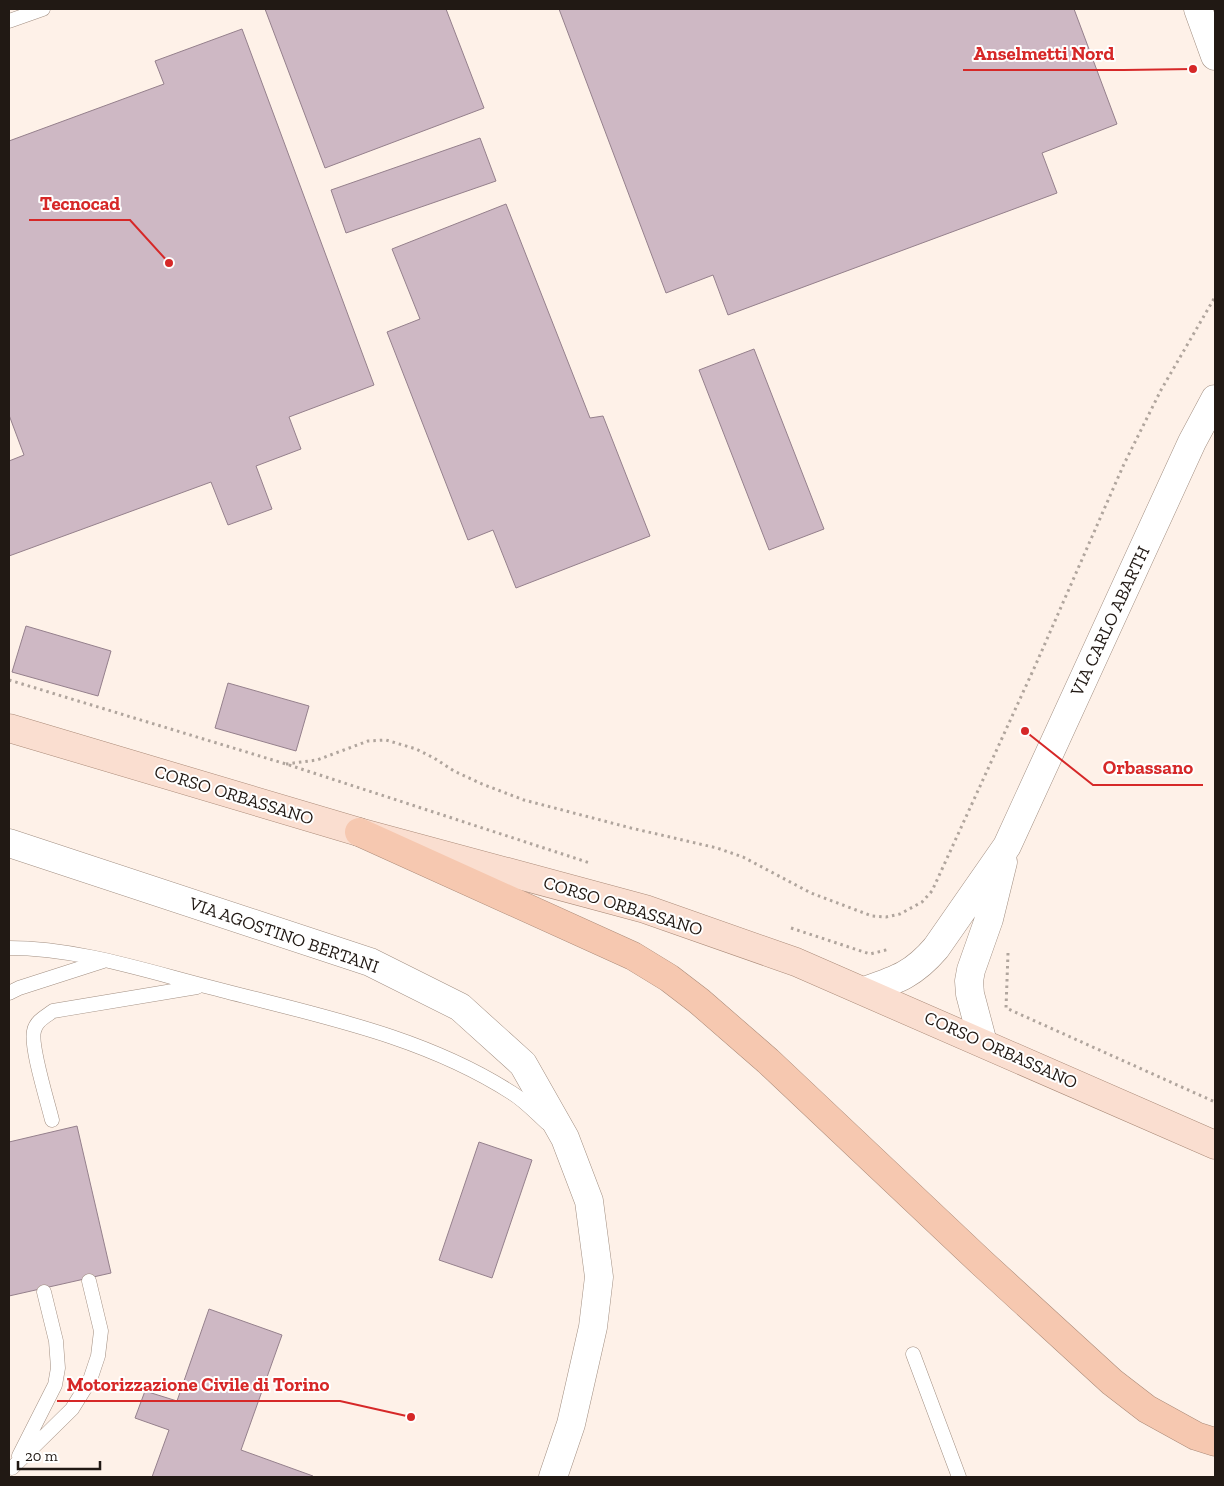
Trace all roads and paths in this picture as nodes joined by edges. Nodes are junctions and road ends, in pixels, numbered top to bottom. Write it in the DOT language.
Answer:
graph roads {
  1 [pos="43,9"];
  2 [pos="1198,9"];
  3 [pos="9,21"];
  4 [pos="1215,56"];
  5 [pos="1215,297"];
  6 [pos="1215,399"];
  7 [pos="9,680"];
  8 [pos="9,728"];
  9 [pos="286,764"];
  10 [pos="359,832"];
  11 [pos="9,843"];
  12 [pos="1007,846"];
  13 [pos="597,865"];
  14 [pos="785,926"];
  15 [pos="1008,944"];
  16 [pos="9,948"];
  17 [pos="897,948"];
  18 [pos="106,960"];
  19 [pos="203,986"];
  20 [pos="864,991"];
  21 [pos="9,993"];
  22 [pos="983,1042"];
  23 [pos="1215,1102"];
  24 [pos="52,1120"];
  25 [pos="1166,1123"];
  26 [pos="565,1138"];
  27 [pos="1215,1145"];
  28 [pos="1215,1154"];
  29 [pos="89,1281"];
  30 [pos="44,1292"];
  31 [pos="913,1354"];
  32 [pos="1215,1442"];
  33 [pos="11,1470"];
  34 [pos="553,1477"];
  35 [pos="959,1477"];
  1 -- 3 [label="lane"];
  2 -- 4 [label="street"];
  5 -- 9 [label="path"];
  6 -- 12 [label="street, VIA CARLO ABARTH"];
  7 -- 9 [label="path"];
  8 -- 10 [label="main road, CORSO ORBASSANO"];
  9 -- 13 [label="path"];
  10 -- 20 [label="main road, CORSO ORBASSANO"];
  10 -- 32 [label="highway"];
  11 -- 26 [label="street, VIA AGOSTINO BERTANI"];
  12 -- 20 [label="street, VIA CARLO ABARTH"];
  12 -- 22 [label="street, VIA CARLO ABARTH"];
  14 -- 17 [label="path"];
  15 -- 23 [label="path"];
  16 -- 18 [label="lane"];
  18 -- 19 [label="lane"];
  18 -- 21 [label="lane"];
  19 -- 24 [label="lane"];
  19 -- 26 [label="lane"];
  20 -- 22 [label="main road, CORSO ORBASSANO"];
  22 -- 25 [label="main road, CORSO ORBASSANO"];
  25 -- 27 [label="main road, CORSO ORBASSANO"];
  25 -- 28 [label="street"];
  26 -- 34 [label="street, VIA AGOSTINO BERTANI"];
  29 -- 33 [label="lane"];
  30 -- 33 [label="lane"];
  31 -- 35 [label="lane"];
}
